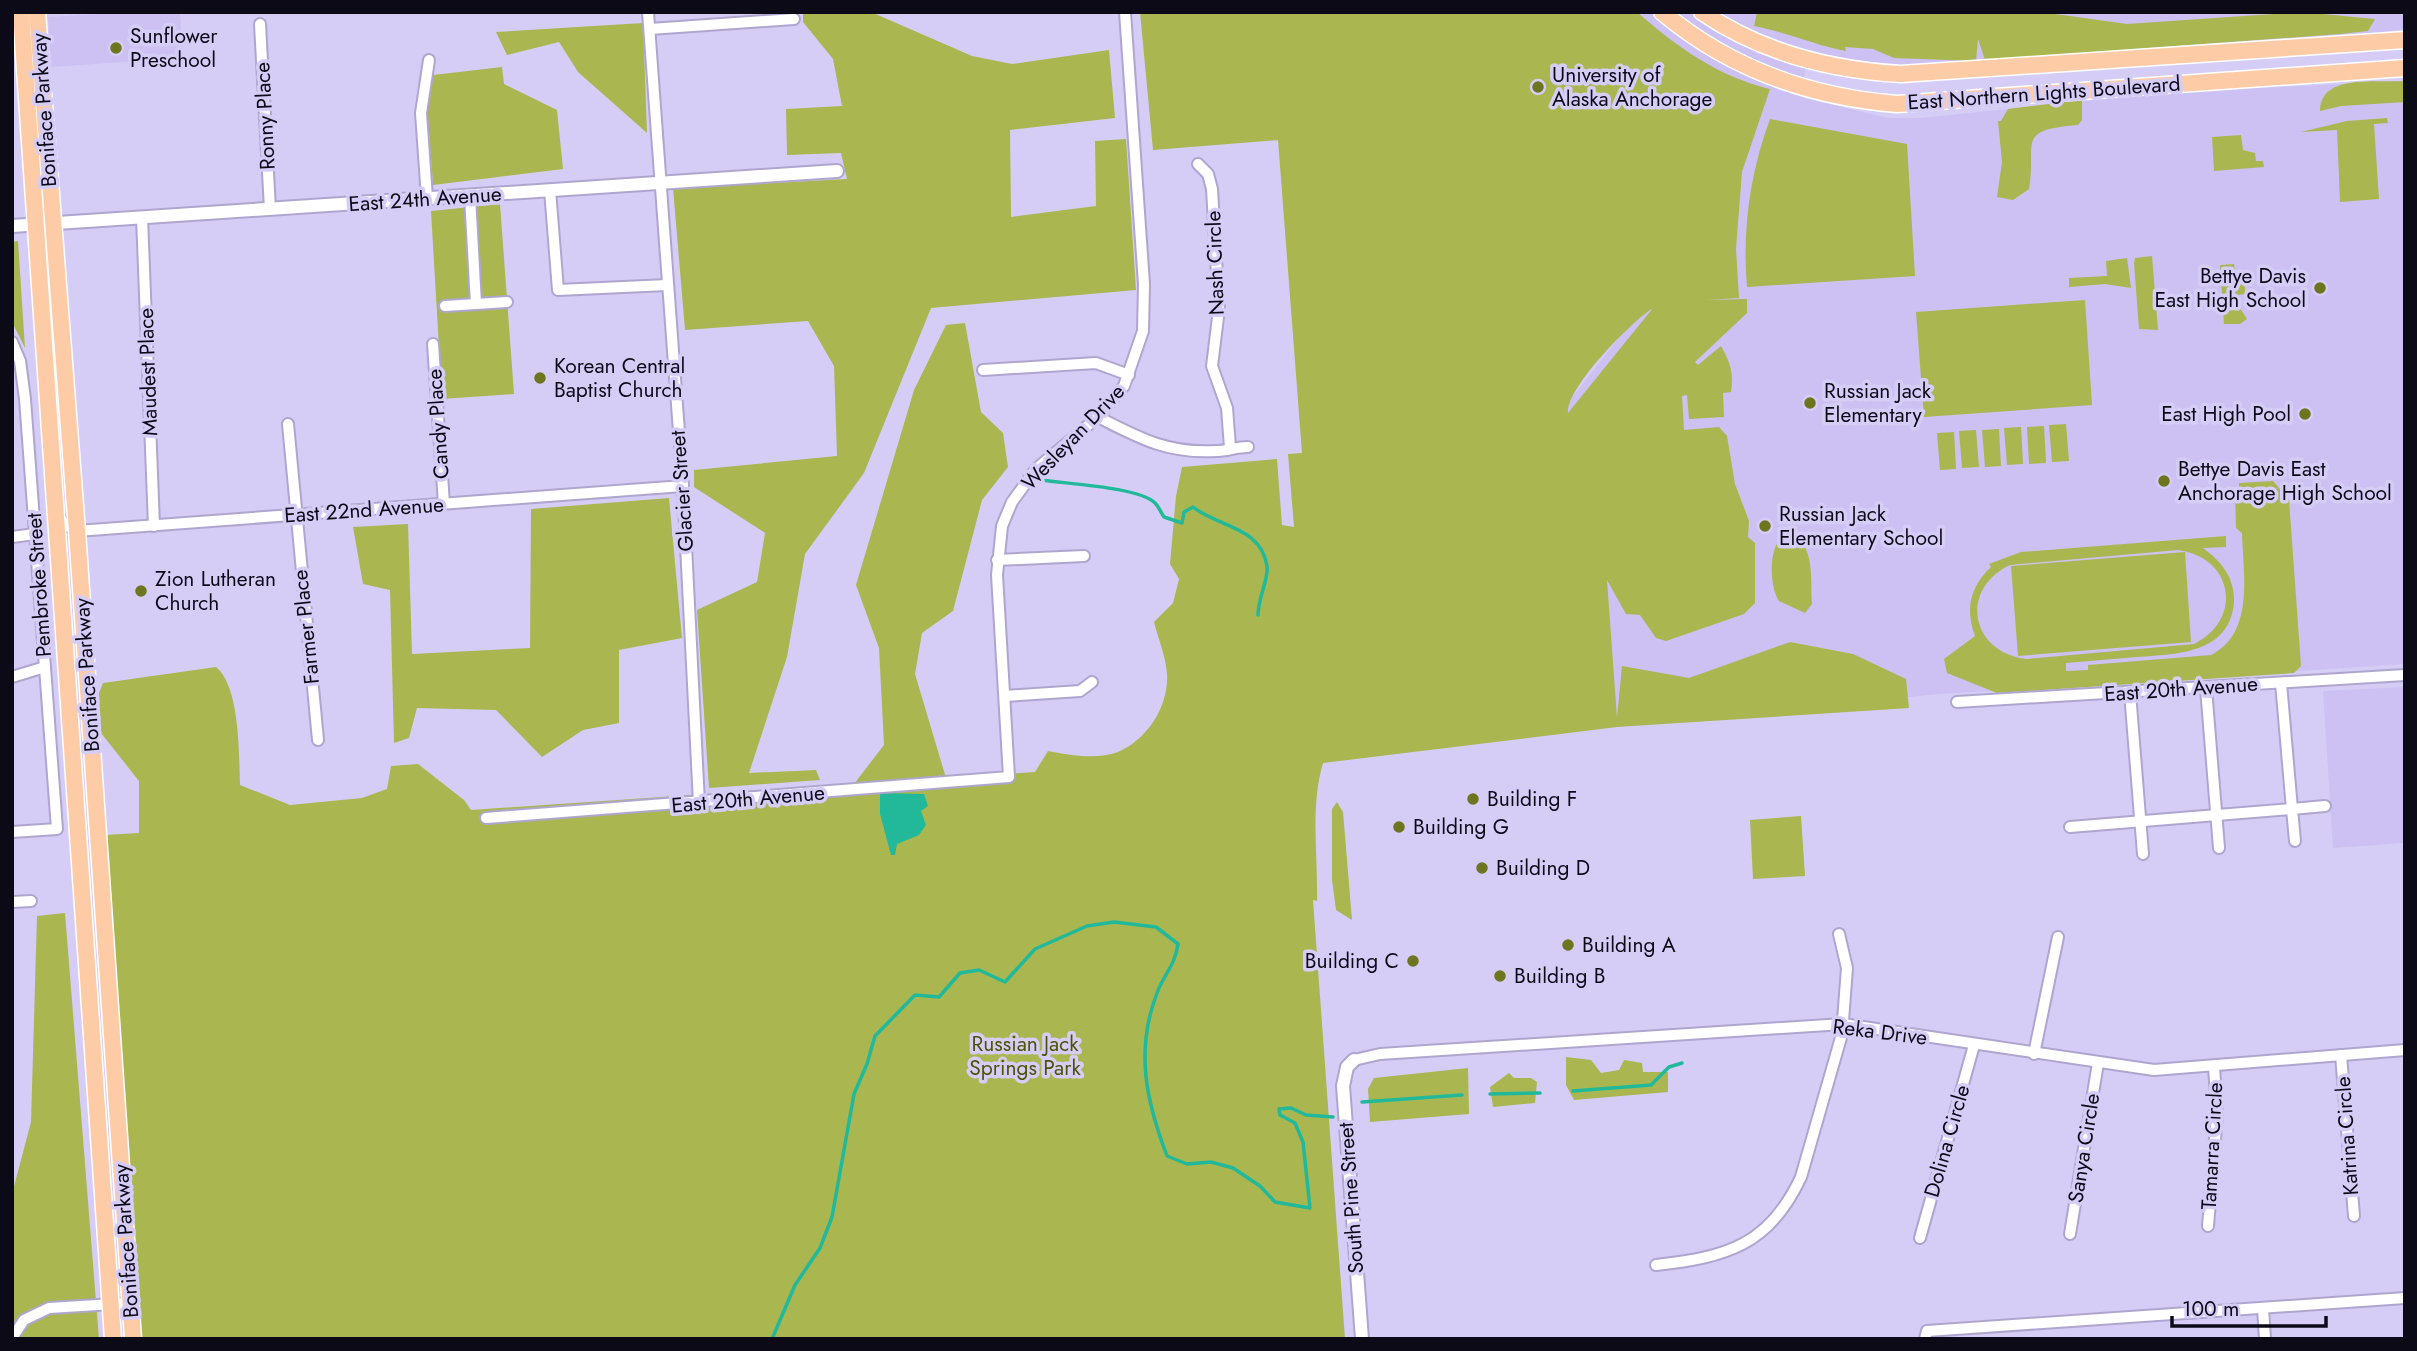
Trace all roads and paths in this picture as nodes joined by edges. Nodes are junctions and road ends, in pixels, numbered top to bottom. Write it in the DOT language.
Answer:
graph roads {
  1 [pos="21,12"];
  2 [pos="37,12"];
  3 [pos="648,12"];
  4 [pos="1125,12"];
  5 [pos="1662,12"];
  6 [pos="1702,12"];
  7 [pos="749,17"];
  8 [pos="794,19"];
  9 [pos="260,24"];
  10 [pos="650,29"];
  11 [pos="2405,40"];
  12 [pos="429,60"];
  13 [pos="2405,68"];
  14 [pos="1198,164"];
  15 [pos="837,172"];
  16 [pos="659,183"];
  17 [pos="550,190"];
  18 [pos="470,196"];
  19 [pos="427,198"];
  20 [pos="270,209"];
  21 [pos="142,217"];
  22 [pos="53,223"];
  23 [pos="34,224"];
  24 [pos="12,226"];
  25 [pos="667,285"];
  26 [pos="507,302"];
  27 [pos="476,304"];
  28 [pos="445,306"];
  29 [pos="12,342"];
  30 [pos="433,344"];
  31 [pos="983,370"];
  32 [pos="1129,376"];
  33 [pos="18,390"];
  34 [pos="1098,417"];
  35 [pos="288,424"];
  36 [pos="1230,447"];
  37 [pos="1248,447"];
  38 [pos="683,486"];
  39 [pos="444,504"];
  40 [pos="54,509"];
  41 [pos="295,515"];
  42 [pos="154,526"];
  43 [pos="77,531"];
  44 [pos="35,534"];
  45 [pos="12,537"];
  46 [pos="1084,556"];
  47 [pos="997,560"];
  48 [pos="45,667"];
  49 [pos="2405,675"];
  50 [pos="12,677"];
  51 [pos="1092,682"];
  52 [pos="2281,683"];
  53 [pos="2206,688"];
  54 [pos="2130,693"];
  55 [pos="1005,696"];
  56 [pos="1958,702"];
  57 [pos="318,740"];
  58 [pos="1009,777"];
  59 [pos="699,803"];
  60 [pos="2325,806"];
  61 [pos="2292,809"];
  62 [pos="2217,815"];
  63 [pos="486,818"];
  64 [pos="2140,821"];
  65 [pos="2070,827"];
  66 [pos="12,832"];
  67 [pos="2295,841"];
  68 [pos="2219,848"];
  69 [pos="2143,854"];
  70 [pos="31,901"];
  71 [pos="12,902"];
  72 [pos="1839,934"];
  73 [pos="2057,937"];
  74 [pos="1843,1024"];
  75 [pos="1975,1045"];
  76 [pos="2405,1050"];
  77 [pos="2034,1054"];
  78 [pos="2341,1055"];
  79 [pos="1354,1060"];
  80 [pos="2098,1063"];
  81 [pos="2214,1066"];
  82 [pos="2354,1216"];
  83 [pos="2208,1226"];
  84 [pos="2070,1234"];
  85 [pos="1920,1238"];
  86 [pos="1656,1265"];
  87 [pos="2405,1298"];
  88 [pos="111,1303"];
  89 [pos="130,1303"];
  90 [pos="2263,1308"];
  91 [pos="1926,1335"];
  92 [pos="12,1338"];
  93 [pos="113,1339"];
  94 [pos="133,1339"];
  95 [pos="1362,1339"];
  96 [pos="2265,1339"];
  1 -- 23 [label="main road, Boniface Parkway"];
  2 -- 22 [label="main road, Boniface Parkway"];
  3 -- 10 [label="street, Glacier Street"];
  4 -- 32 [label="street, Wesleyan Drive"];
  5 -- 13 [label="main road, East Northern Lights Boulevard"];
  6 -- 11 [label="main road, East Northern Lights Boulevard"];
  7 -- 8 [label="street"];
  7 -- 10 [label="street"];
  9 -- 20 [label="street, Ronny Place"];
  10 -- 16 [label="street, Glacier Street"];
  12 -- 19 [label="street"];
  14 -- 36 [label="street, Nash Circle"];
  15 -- 16 [label="street, East 24th Avenue"];
  16 -- 17 [label="street, East 24th Avenue"];
  16 -- 25 [label="street, Glacier Street"];
  17 -- 18 [label="street, East 24th Avenue"];
  17 -- 25 [label="street"];
  18 -- 19 [label="street, East 24th Avenue"];
  18 -- 27 [label="street"];
  19 -- 20 [label="street, East 24th Avenue"];
  20 -- 21 [label="street, East 24th Avenue"];
  21 -- 22 [label="street, East 24th Avenue"];
  21 -- 42 [label="street, Maudest Place"];
  22 -- 23 [label="street, East 24th Avenue"];
  22 -- 43 [label="main road, Boniface Parkway"];
  23 -- 24 [label="street, East 24th Avenue"];
  23 -- 40 [label="main road, Boniface Parkway"];
  25 -- 38 [label="street, Glacier Street"];
  26 -- 27 [label="street"];
  27 -- 28 [label="street"];
  29 -- 33 [label="street, Pembroke Street"];
  30 -- 39 [label="street, Candy Place"];
  31 -- 32 [label="street"];
  32 -- 34 [label="street, Wesleyan Drive"];
  33 -- 44 [label="street, Pembroke Street"];
  34 -- 36 [label="street"];
  34 -- 47 [label="street, Wesleyan Drive"];
  35 -- 41 [label="street, Farmer Place"];
  36 -- 37 [label="street"];
  38 -- 39 [label="street, East 22nd Avenue"];
  38 -- 59 [label="street, Glacier Street"];
  39 -- 41 [label="street, East 22nd Avenue"];
  40 -- 43 [label="street"];
  40 -- 88 [label="main road, Boniface Parkway"];
  41 -- 42 [label="street, East 22nd Avenue"];
  41 -- 57 [label="street, Farmer Place"];
  42 -- 43 [label="street, East 22nd Avenue"];
  43 -- 89 [label="main road, Boniface Parkway"];
  44 -- 45 [label="street"];
  44 -- 48 [label="street, Pembroke Street"];
  46 -- 47 [label="street"];
  47 -- 55 [label="street, Wesleyan Drive"];
  48 -- 50 [label="street"];
  48 -- 66 [label="street, Pembroke Street"];
  49 -- 52 [label="street, East 20th Avenue"];
  51 -- 55 [label="street"];
  52 -- 53 [label="street, East 20th Avenue"];
  52 -- 61 [label="street"];
  53 -- 54 [label="street, East 20th Avenue"];
  53 -- 62 [label="street"];
  54 -- 56 [label="street, East 20th Avenue"];
  54 -- 64 [label="street"];
  55 -- 58 [label="street, Wesleyan Drive"];
  58 -- 59 [label="street, East 20th Avenue"];
  59 -- 63 [label="street, East 20th Avenue"];
  60 -- 61 [label="street"];
  61 -- 62 [label="street"];
  61 -- 67 [label="street"];
  62 -- 64 [label="street"];
  62 -- 68 [label="street"];
  64 -- 65 [label="street"];
  64 -- 69 [label="street"];
  70 -- 71 [label="street"];
  72 -- 74 [label="street"];
  73 -- 77 [label="street"];
  74 -- 75 [label="street, Reka Drive"];
  74 -- 79 [label="street, Reka Drive"];
  74 -- 86 [label="street"];
  75 -- 77 [label="street, Reka Drive"];
  75 -- 85 [label="street, Dolina Circle"];
  76 -- 78 [label="street, Reka Drive"];
  77 -- 80 [label="street, Reka Drive"];
  78 -- 81 [label="street, Reka Drive"];
  78 -- 82 [label="street, Katrina Circle"];
  79 -- 95 [label="street, South Pine Street"];
  80 -- 81 [label="street, Reka Drive"];
  80 -- 84 [label="street, Sanya Circle"];
  81 -- 83 [label="street, Tamarra Circle"];
  87 -- 90 [label="street"];
  88 -- 89 [label="street"];
  88 -- 92 [label="street"];
  88 -- 93 [label="main road, Boniface Parkway"];
  89 -- 94 [label="main road, Boniface Parkway"];
  90 -- 91 [label="street"];
  90 -- 96 [label="street"];
}
